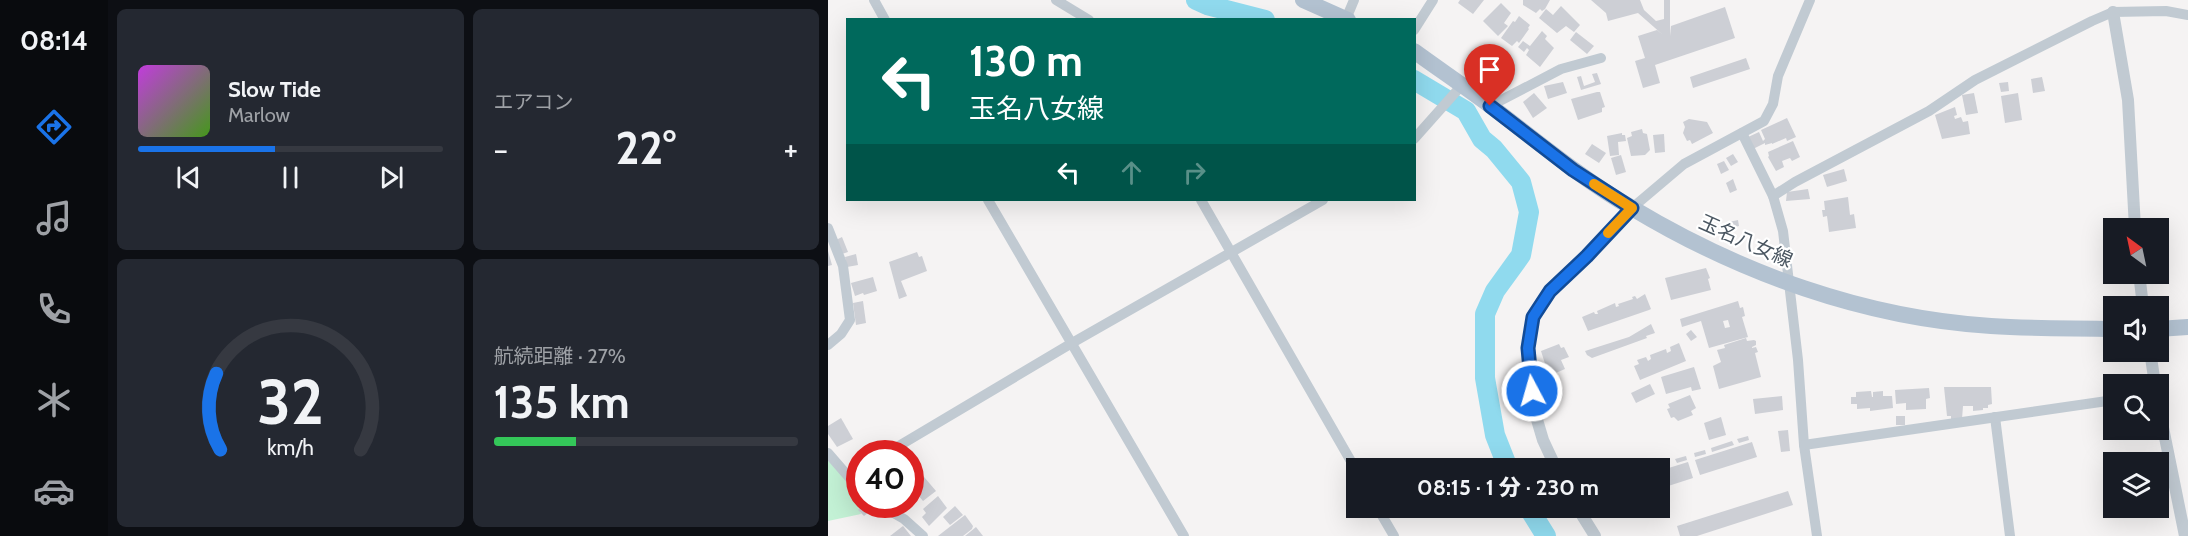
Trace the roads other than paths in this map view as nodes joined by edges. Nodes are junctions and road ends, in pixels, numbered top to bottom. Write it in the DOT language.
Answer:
graph roads {
  1 [pos="874,0"];
  2 [pos="1056,0"];
  3 [pos="1303,0"];
  4 [pos="1354,0"];
  5 [pos="1432,0"];
  6 [pos="1810,0"];
  7 [pos="2112,6"];
  8 [pos="2188,15"];
  9 [pos="884,18"];
  10 [pos="1086,18"];
  11 [pos="1345,18"];
  12 [pos="1347,18"];
  13 [pos="1416,27"];
  14 [pos="1416,53"];
  15 [pos="1601,58"];
  16 [pos="1458,89"];
  17 [pos="1490,106"];
  18 [pos="1742,134"];
  19 [pos="1417,136"];
  20 [pos="1773,196"];
  21 [pos="989,201"];
  22 [pos="1202,201"];
  23 [pos="1321,201"];
  24 [pos="1632,208"];
  25 [pos="2134,218"];
  26 [pos="828,228"];
  27 [pos="1232,252"];
  28 [pos="1789,284"];
  29 [pos="2188,327"];
  30 [pos="2169,328"];
  31 [pos="2103,329"];
  32 [pos="1072,342"];
  33 [pos="828,345"];
  34 [pos="2103,402"];
  35 [pos="1995,417"];
  36 [pos="909,440"];
  37 [pos="2166,440"];
  38 [pos="1804,445"];
  39 [pos="828,453"];
  40 [pos="1349,458"];
  41 [pos="1551,458"];
  42 [pos="846,474"];
  43 [pos="902,518"];
  44 [pos="1383,518"];
  45 [pos="1583,518"];
  46 [pos="923,536"];
  47 [pos="1184,536"];
  48 [pos="1394,536"];
  49 [pos="1595,536"];
  50 [pos="1817,536"];
  51 [pos="2010,536"];
  52 [pos="2185,536"];
  1 -- 9 [label="street"];
  2 -- 10 [label="street"];
  3 -- 11 [label="main road"];
  4 -- 12 [label="street"];
  5 -- 13 [label="street"];
  6 -- 18 [label="street"];
  7 -- 8 [label="street"];
  7 -- 20 [label="street"];
  7 -- 25 [label="street"];
  14 -- 16 [label="main road, 玉名八女線"];
  15 -- 17 [label="street"];
  16 -- 17 [label="main road, 玉名八女線"];
  16 -- 19 [label="street"];
  17 -- 24 [label="main road, 玉名八女線"];
  18 -- 20 [label="street"];
  18 -- 24 [label="street"];
  20 -- 28 [label="street"];
  21 -- 32 [label="street"];
  22 -- 27 [label="street"];
  23 -- 27 [label="street"];
  24 -- 28 [label="main road, 玉名八女線"];
  24 -- 41 [label="street"];
  26 -- 33 [label="street"];
  27 -- 32 [label="street"];
  27 -- 40 [label="street"];
  28 -- 31 [label="main road, 玉名八女線"];
  28 -- 38 [label="street"];
  29 -- 30 [label="main road"];
  32 -- 36 [label="street"];
  32 -- 47 [label="street"];
  34 -- 35 [label="street"];
  35 -- 38 [label="street"];
  35 -- 51 [label="street"];
  37 -- 52 [label="street"];
  38 -- 50 [label="street"];
  39 -- 42 [label="street"];
  43 -- 46 [label="street"];
  44 -- 48 [label="street"];
  45 -- 49 [label="street"];
}
